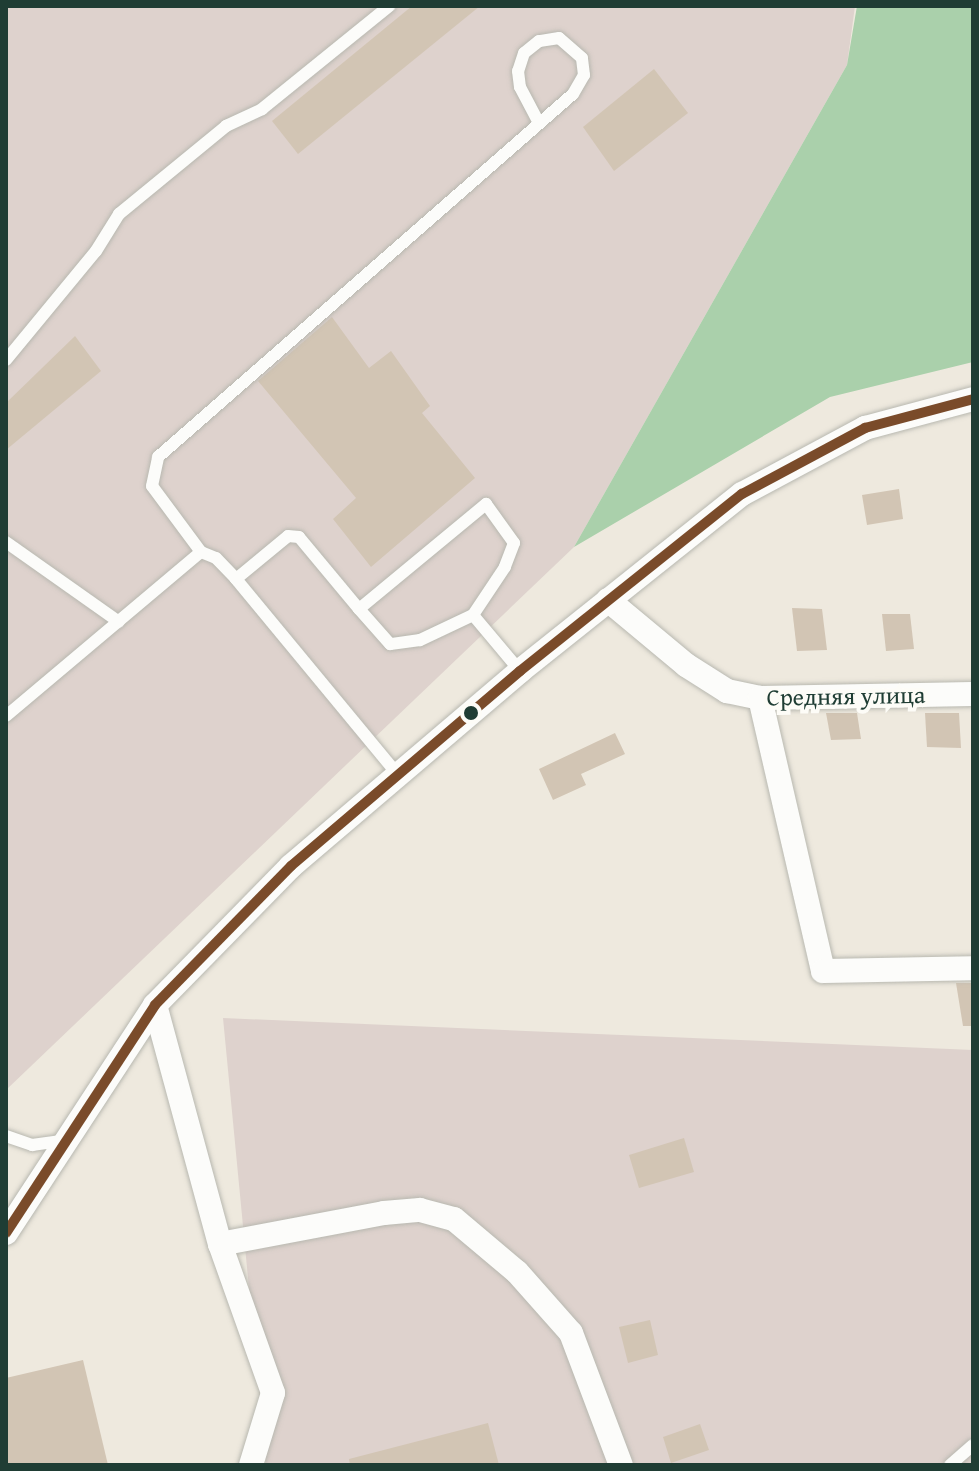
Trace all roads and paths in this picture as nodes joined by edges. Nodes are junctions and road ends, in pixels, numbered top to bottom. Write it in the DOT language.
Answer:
graph roads {
  1 [pos="389,6"];
  2 [pos="539,123"];
  3 [pos="6,360"];
  4 [pos="973,399"];
  5 [pos="6,542"];
  6 [pos="201,552"];
  7 [pos="236,579"];
  8 [pos="608,600"];
  9 [pos="359,609"];
  10 [pos="473,615"];
  11 [pos="119,622"];
  12 [pos="520,671"];
  13 [pos="973,694"];
  14 [pos="760,698"];
  15 [pos="6,716"];
  16 [pos="398,775"];
  17 [pos="973,968"];
  18 [pos="155,1005"];
  19 [pos="6,1136"];
  20 [pos="67,1140"];
  21 [pos="6,1233"];
  22 [pos="220,1244"];
  23 [pos="973,1445"];
  24 [pos="251,1465"];
  25 [pos="621,1465"];
  26 [pos="950,1465"];
  1 -- 3 [label="lane"];
  2 -- 2 [label="lane"];
  2 -- 6 [label="lane"];
  4 -- 8 [label="street"];
  5 -- 11 [label="lane"];
  6 -- 7 [label="lane"];
  6 -- 11 [label="lane"];
  7 -- 9 [label="lane"];
  7 -- 16 [label="lane"];
  8 -- 12 [label="street"];
  8 -- 14 [label="street, Средняя улица"];
  9 -- 10 [label="lane"];
  9 -- 10 [label="lane"];
  10 -- 12 [label="lane"];
  11 -- 15 [label="lane"];
  12 -- 16 [label="street"];
  13 -- 14 [label="street, Средняя улица"];
  14 -- 17 [label="street"];
  16 -- 18 [label="street"];
  18 -- 20 [label="street"];
  18 -- 22 [label="street"];
  19 -- 20 [label="lane"];
  20 -- 21 [label="street"];
  22 -- 24 [label="street"];
  22 -- 25 [label="street"];
  23 -- 26 [label="lane"];
}
